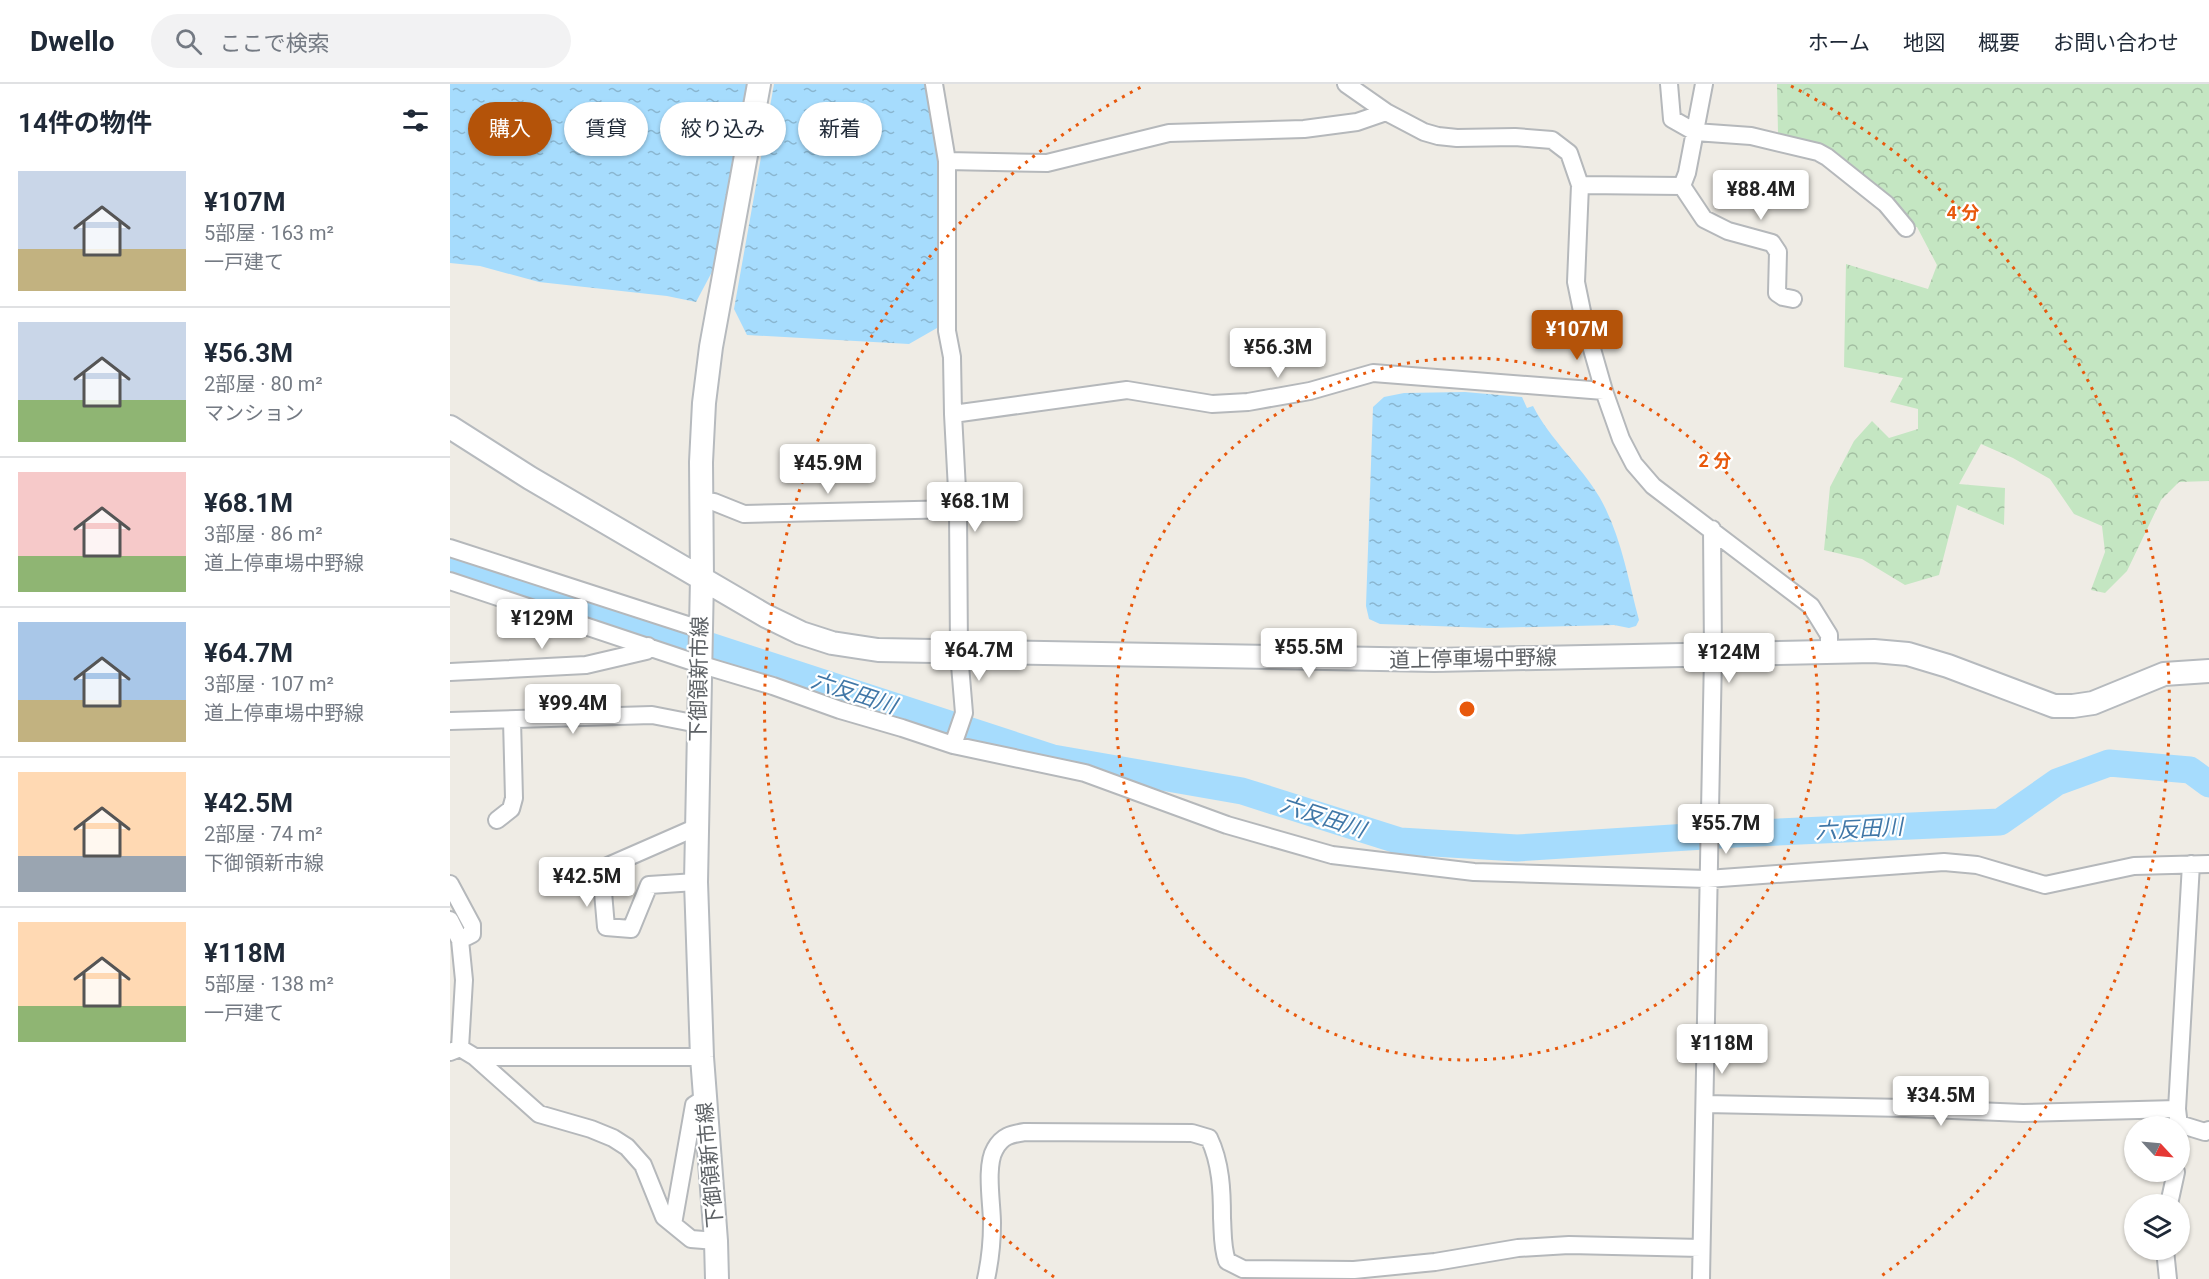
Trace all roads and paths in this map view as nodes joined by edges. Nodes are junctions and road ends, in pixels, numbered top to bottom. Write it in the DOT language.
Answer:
graph roads {
  1 [pos="759,84"];
  2 [pos="934,84"];
  3 [pos="1346,84"];
  4 [pos="1669,84"];
  5 [pos="1704,84"];
  6 [pos="1386,112"];
  7 [pos="1695,132"];
  8 [pos="947,161"];
  9 [pos="1580,184"];
  10 [pos="1682,186"];
  11 [pos="1906,228"];
  12 [pos="1793,299"];
  13 [pos="1604,391"];
  14 [pos="952,414"];
  15 [pos="450,427"];
  16 [pos="700,501"];
  17 [pos="958,509"];
  18 [pos="1712,529"];
  19 [pos="450,548"];
  20 [pos="702,578"];
  21 [pos="450,581"];
  22 [pos="700,631"];
  23 [pos="648,646"];
  24 [pos="1829,651"];
  25 [pos="959,653"];
  26 [pos="1713,655"];
  27 [pos="699,660"];
  28 [pos="2209,671"];
  29 [pos="450,672"];
  30 [pos="512,720"];
  31 [pos="450,721"];
  32 [pos="698,724"];
  33 [pos="953,745"];
  34 [pos="497,820"];
  35 [pos="697,827"];
  36 [pos="2191,864"];
  37 [pos="2209,864"];
  38 [pos="1708,875"];
  39 [pos="696,882"];
  40 [pos="450,884"];
  41 [pos="450,920"];
  42 [pos="460,940"];
  43 [pos="455,1050"];
  44 [pos="475,1057"];
  45 [pos="702,1057"];
  46 [pos="705,1098"];
  47 [pos="1705,1104"];
  48 [pos="2179,1116"];
  49 [pos="2124,1118"];
  50 [pos="2190,1125"];
  51 [pos="2209,1130"];
  52 [pos="673,1224"];
  53 [pos="716,1241"];
  54 [pos="1701,1248"];
  55 [pos="2166,1260"];
  56 [pos="717,1279"];
  57 [pos="986,1279"];
  58 [pos="1701,1279"];
  59 [pos="2168,1279"];
  1 -- 16 [label="main road, 下御領新市線"];
  2 -- 8 [label="street"];
  3 -- 6 [label="street"];
  4 -- 7 [label="street"];
  5 -- 7 [label="street"];
  6 -- 8 [label="street"];
  6 -- 9 [label="street"];
  7 -- 10 [label="street"];
  7 -- 11 [label="street"];
  8 -- 14 [label="street"];
  9 -- 10 [label="street"];
  9 -- 13 [label="street"];
  10 -- 12 [label="street"];
  13 -- 14 [label="street"];
  13 -- 18 [label="street"];
  14 -- 17 [label="street"];
  15 -- 20 [label="main road, 道上停車場中野線"];
  16 -- 17 [label="street"];
  16 -- 20 [label="main road, 下御領新市線"];
  17 -- 25 [label="street"];
  18 -- 24 [label="street"];
  18 -- 26 [label="street"];
  19 -- 22 [label="street"];
  20 -- 22 [label="main road, 下御領新市線"];
  20 -- 25 [label="main road, 道上停車場中野線"];
  21 -- 23 [label="street"];
  22 -- 27 [label="main road, 下御領新市線"];
  23 -- 27 [label="street"];
  23 -- 29 [label="street"];
  24 -- 26 [label="main road, 道上停車場中野線"];
  24 -- 28 [label="main road, 道上停車場中野線"];
  25 -- 26 [label="main road, 道上停車場中野線"];
  25 -- 33 [label="street"];
  26 -- 38 [label="street"];
  27 -- 32 [label="main road, 下御領新市線"];
  27 -- 33 [label="street"];
  30 -- 31 [label="street"];
  30 -- 32 [label="street"];
  30 -- 34 [label="street"];
  32 -- 35 [label="main road, 下御領新市線"];
  33 -- 38 [label="street"];
  35 -- 39 [label="main road, 下御領新市線"];
  35 -- 39 [label="street"];
  36 -- 37 [label="street"];
  36 -- 38 [label="street"];
  36 -- 48 [label="street"];
  38 -- 47 [label="street"];
  39 -- 45 [label="main road, 下御領新市線"];
  40 -- 42 [label="street"];
  41 -- 42 [label="street"];
  42 -- 43 [label="street"];
  43 -- 44 [label="street"];
  44 -- 45 [label="street"];
  44 -- 52 [label="street"];
  45 -- 46 [label="main road, 下御領新市線"];
  46 -- 52 [label="street"];
  46 -- 53 [label="main road, 下御領新市線"];
  47 -- 49 [label="street"];
  47 -- 54 [label="street"];
  50 -- 51 [label="street"];
  52 -- 53 [label="street"];
  53 -- 56 [label="main road, 下御領新市線"];
  54 -- 57 [label="street"];
  54 -- 58 [label="street"];
  55 -- 59 [label="street"];
}
